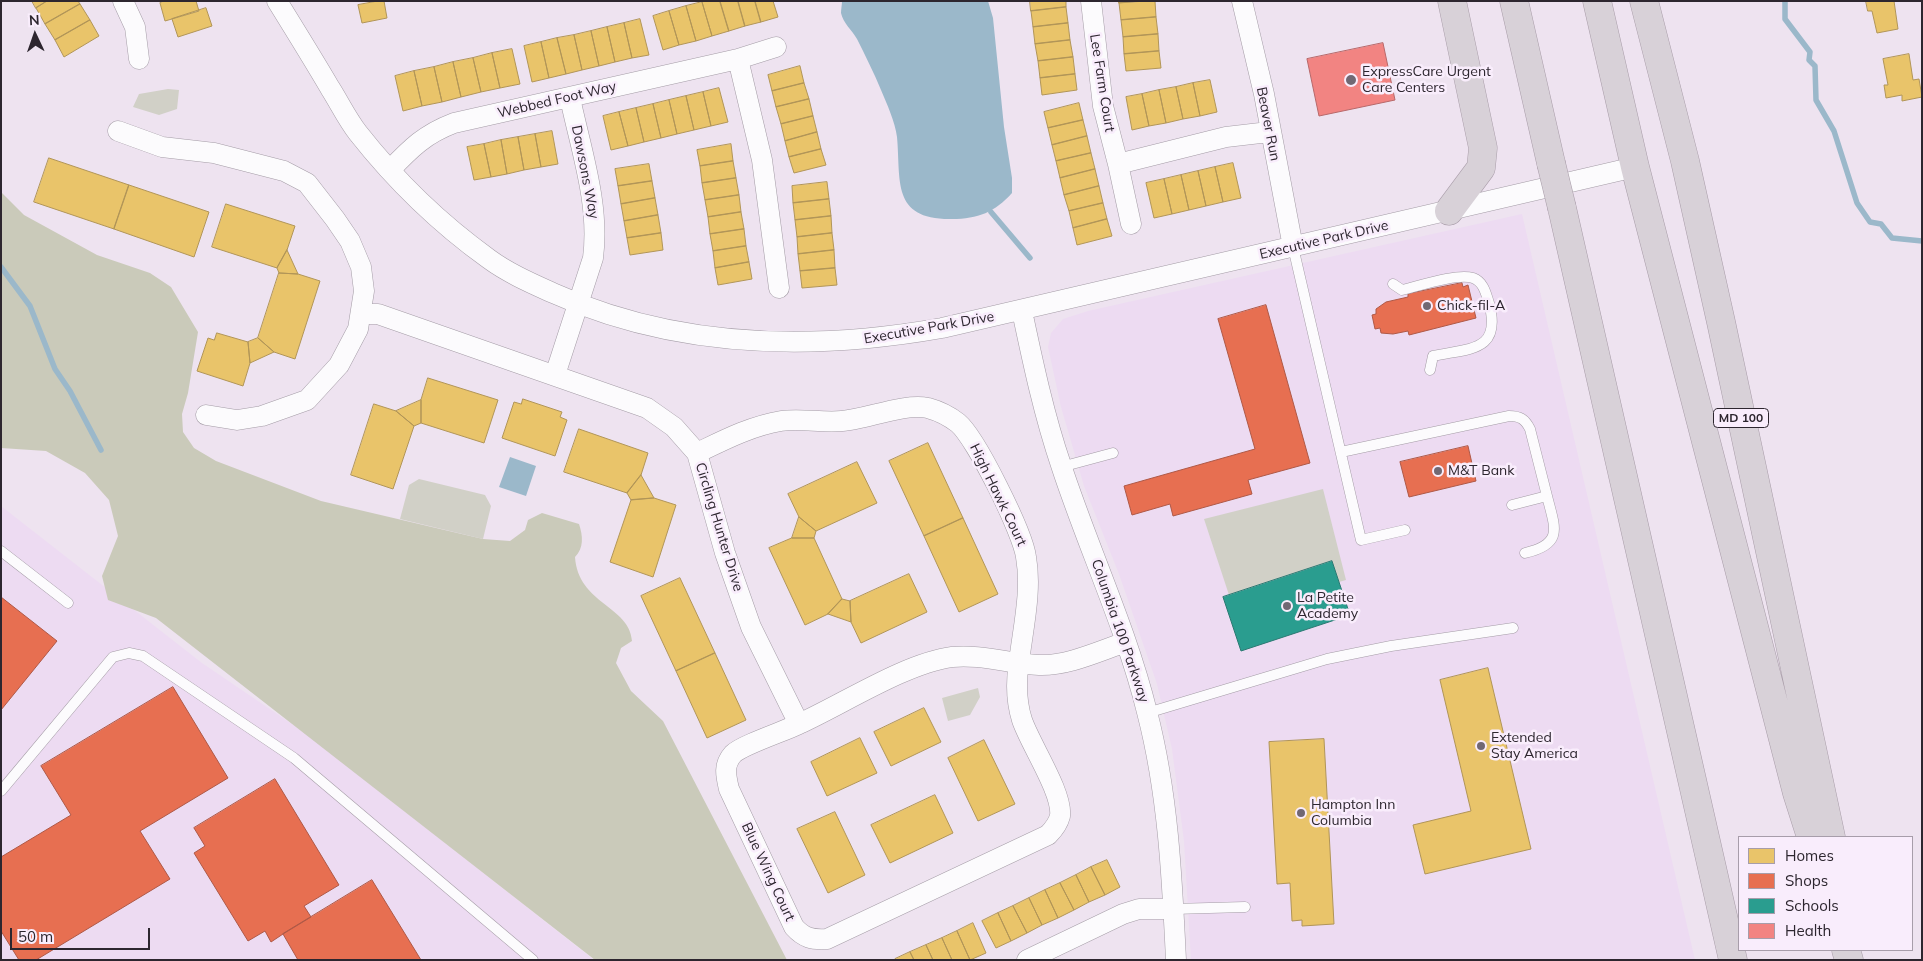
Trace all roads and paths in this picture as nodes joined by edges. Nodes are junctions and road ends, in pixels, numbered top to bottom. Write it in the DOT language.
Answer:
graph roads {
  1 [pos="123,1"];
  2 [pos="278,1"];
  3 [pos="295,1"];
  4 [pos="1090,1"];
  5 [pos="1242,1"];
  6 [pos="1452,1"];
  7 [pos="1514,1"];
  8 [pos="1597,1"];
  9 [pos="1644,1"];
  10 [pos="776,47"];
  11 [pos="738,58"];
  12 [pos="139,59"];
  13 [pos="314,60"];
  14 [pos="570,98"];
  15 [pos="118,131"];
  16 [pos="1269,132"];
  17 [pos="1118,164"];
  18 [pos="1635,167"];
  19 [pos="390,170"];
  20 [pos="1449,211"];
  21 [pos="1131,224"];
  22 [pos="1293,247"];
  23 [pos="1393,284"];
  24 [pos="779,288"];
  25 [pos="579,304"];
  26 [pos="1022,311"];
  27 [pos="361,314"];
  28 [pos="1430,370"];
  29 [pos="555,375"];
  30 [pos="206,414"];
  31 [pos="1340,452"];
  32 [pos="697,453"];
  33 [pos="1113,453"];
  34 [pos="1061,467"];
  35 [pos="1546,496"];
  36 [pos="1512,504"];
  37 [pos="1405,530"];
  38 [pos="1,551"];
  39 [pos="1525,553"];
  40 [pos="68,603"];
  41 [pos="1513,628"];
  42 [pos="1126,642"];
  43 [pos="1019,662"];
  44 [pos="1147,713"];
  45 [pos="799,724"];
  46 [pos="1,791"];
  47 [pos="1811,836"];
  48 [pos="1831,836"];
  49 [pos="1246,907"];
  50 [pos="1173,910"];
  51 [pos="533,960"];
  52 [pos="1028,960"];
  53 [pos="1176,960"];
  54 [pos="1733,960"];
  1 -- 12 [label="street"];
  2 -- 13 [label="street, Executive Park Drive"];
  3 -- 13 [label="street, Executive Park Drive"];
  4 -- 17 [label="street, Lee Farm Court"];
  5 -- 16 [label="street, Beaver Run"];
  6 -- 20 [label="highway"];
  7 -- 54 [label="highway, bridge"];
  8 -- 18 [label="highway"];
  9 -- 48 [label="highway, MD 100"];
  10 -- 11 [label="street, Webbed Foot Way"];
  11 -- 14 [label="street, Webbed Foot Way"];
  11 -- 24 [label="street"];
  13 -- 19 [label="street, Executive Park Drive"];
  14 -- 19 [label="street, Webbed Foot Way"];
  14 -- 25 [label="street, Dawsons Way"];
  15 -- 27 [label="street"];
  16 -- 17 [label="street"];
  16 -- 22 [label="street, Beaver Run"];
  17 -- 21 [label="street, Lee Farm Court"];
  18 -- 20 [label="street, Executive Park Drive"];
  18 -- 47 [label="highway"];
  19 -- 25 [label="street, Executive Park Drive"];
  20 -- 22 [label="street, Executive Park Drive"];
  22 -- 26 [label="street, Executive Park Drive"];
  22 -- 31 [label="lane"];
  23 -- 28 [label="lane"];
  25 -- 26 [label="street, Executive Park Drive"];
  25 -- 29 [label="street"];
  26 -- 34 [label="street, Columbia 100 Parkway"];
  27 -- 29 [label="street, Circling Hunter Drive"];
  27 -- 30 [label="street"];
  29 -- 32 [label="street, Circling Hunter Drive"];
  31 -- 35 [label="lane"];
  31 -- 37 [label="lane"];
  32 -- 43 [label="street, High Hawk Court"];
  32 -- 45 [label="street, Circling Hunter Drive"];
  33 -- 34 [label="lane"];
  34 -- 42 [label="street, Columbia 100 Parkway"];
  35 -- 36 [label="lane"];
  35 -- 39 [label="lane"];
  38 -- 40 [label="lane"];
  41 -- 44 [label="lane"];
  42 -- 43 [label="street, Blue Wing Court"];
  42 -- 44 [label="street, Columbia 100 Parkway"];
  43 -- 45 [label="street, Blue Wing Court"];
  43 -- 45 [label="street, Blue Wing Court"];
  44 -- 50 [label="street, Columbia 100 Parkway"];
  46 -- 51 [label="lane"];
  49 -- 50 [label="lane"];
  50 -- 52 [label="street"];
  50 -- 53 [label="street, Columbia 100 Parkway"];
}
